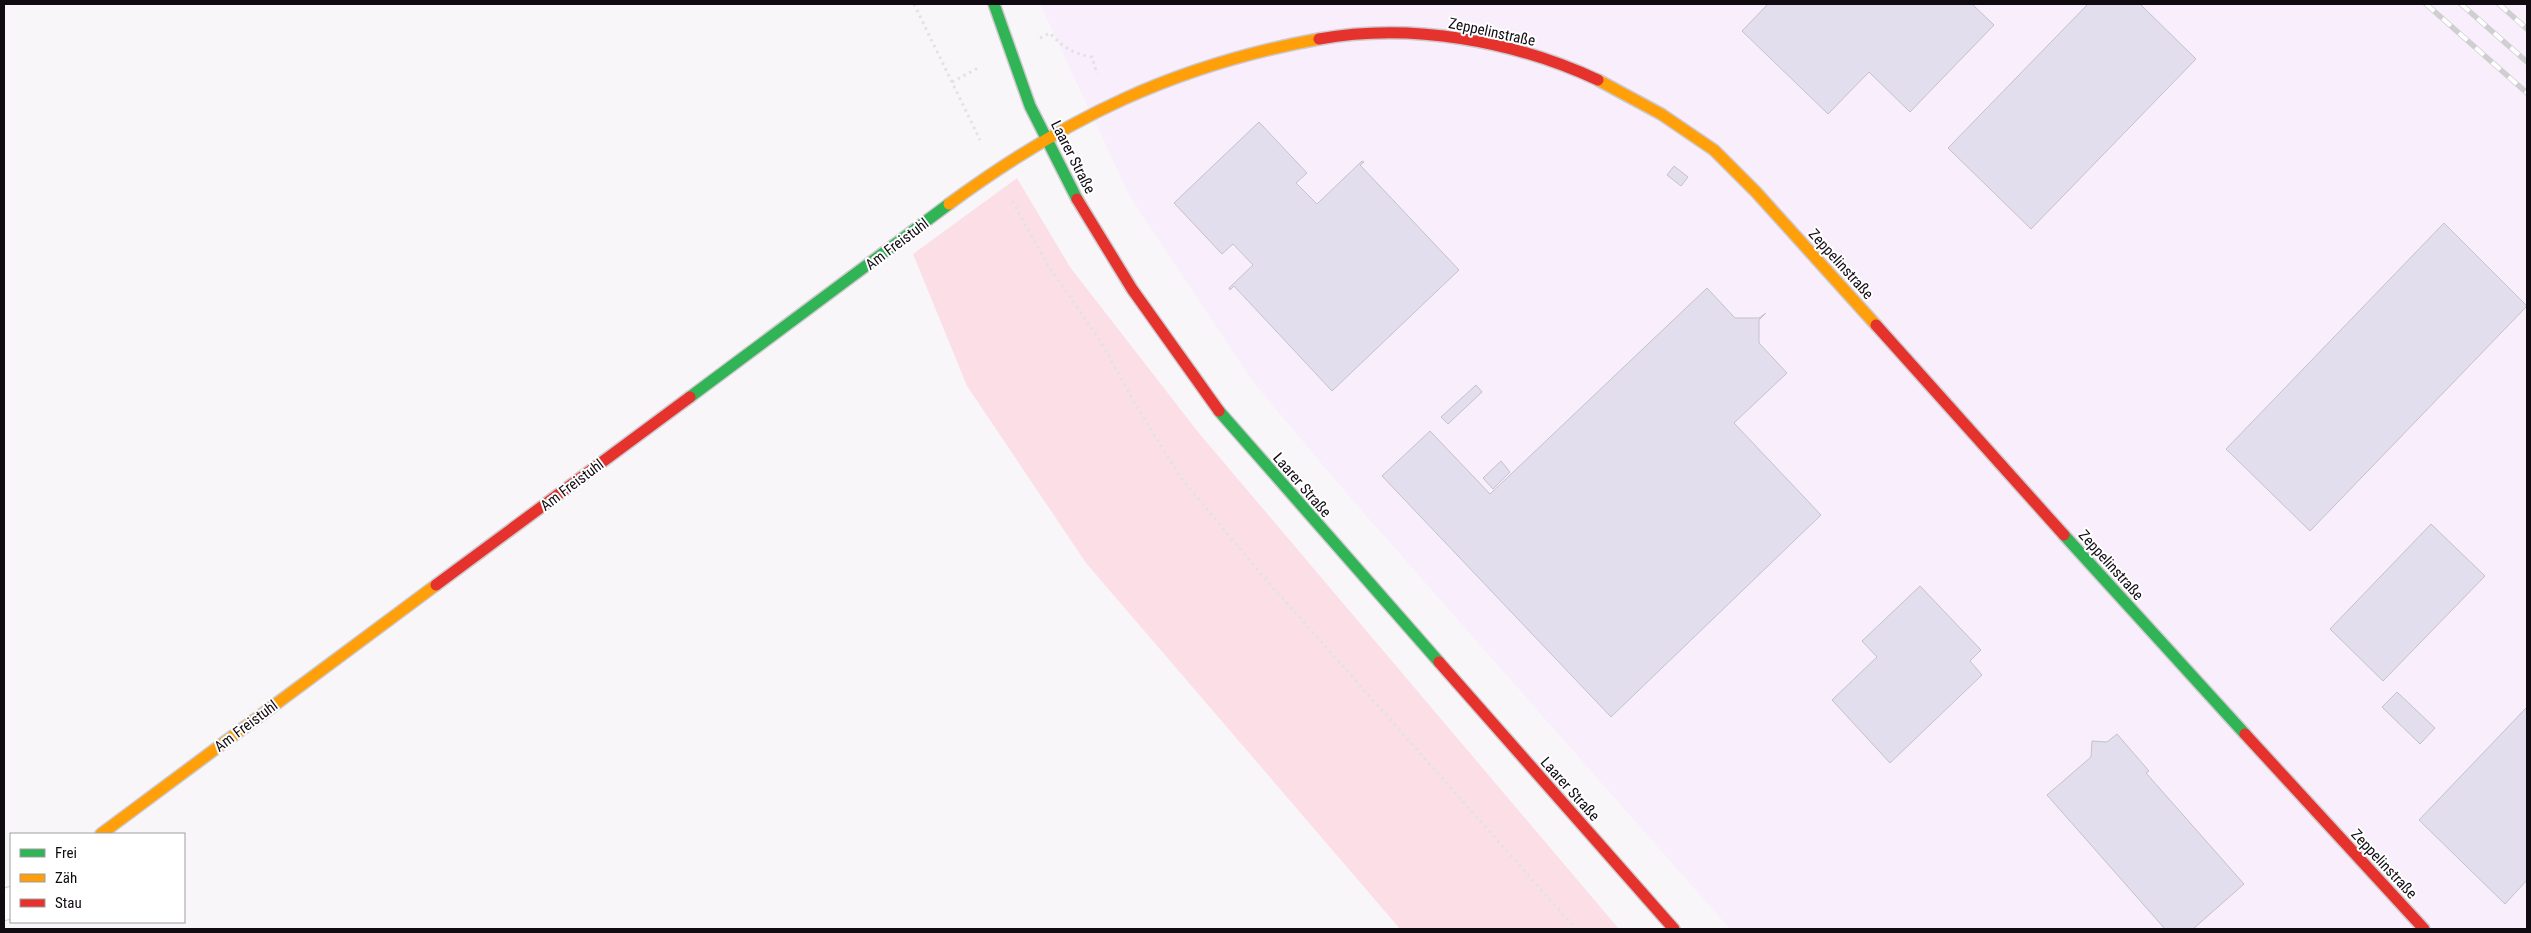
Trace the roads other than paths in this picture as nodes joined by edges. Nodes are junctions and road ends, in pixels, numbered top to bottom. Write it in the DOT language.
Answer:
graph roads {
  1 [pos="994,4"];
  2 [pos="1044,138"];
  3 [pos="102,833"];
  4 [pos="1674,929"];
  5 [pos="2424,929"];
  1 -- 2 [label="street, Laarer Straße"];
  2 -- 3 [label="street, Am Freistuhl"];
  2 -- 4 [label="street, Laarer Straße"];
  2 -- 5 [label="street, Zeppelinstraße"];
}
